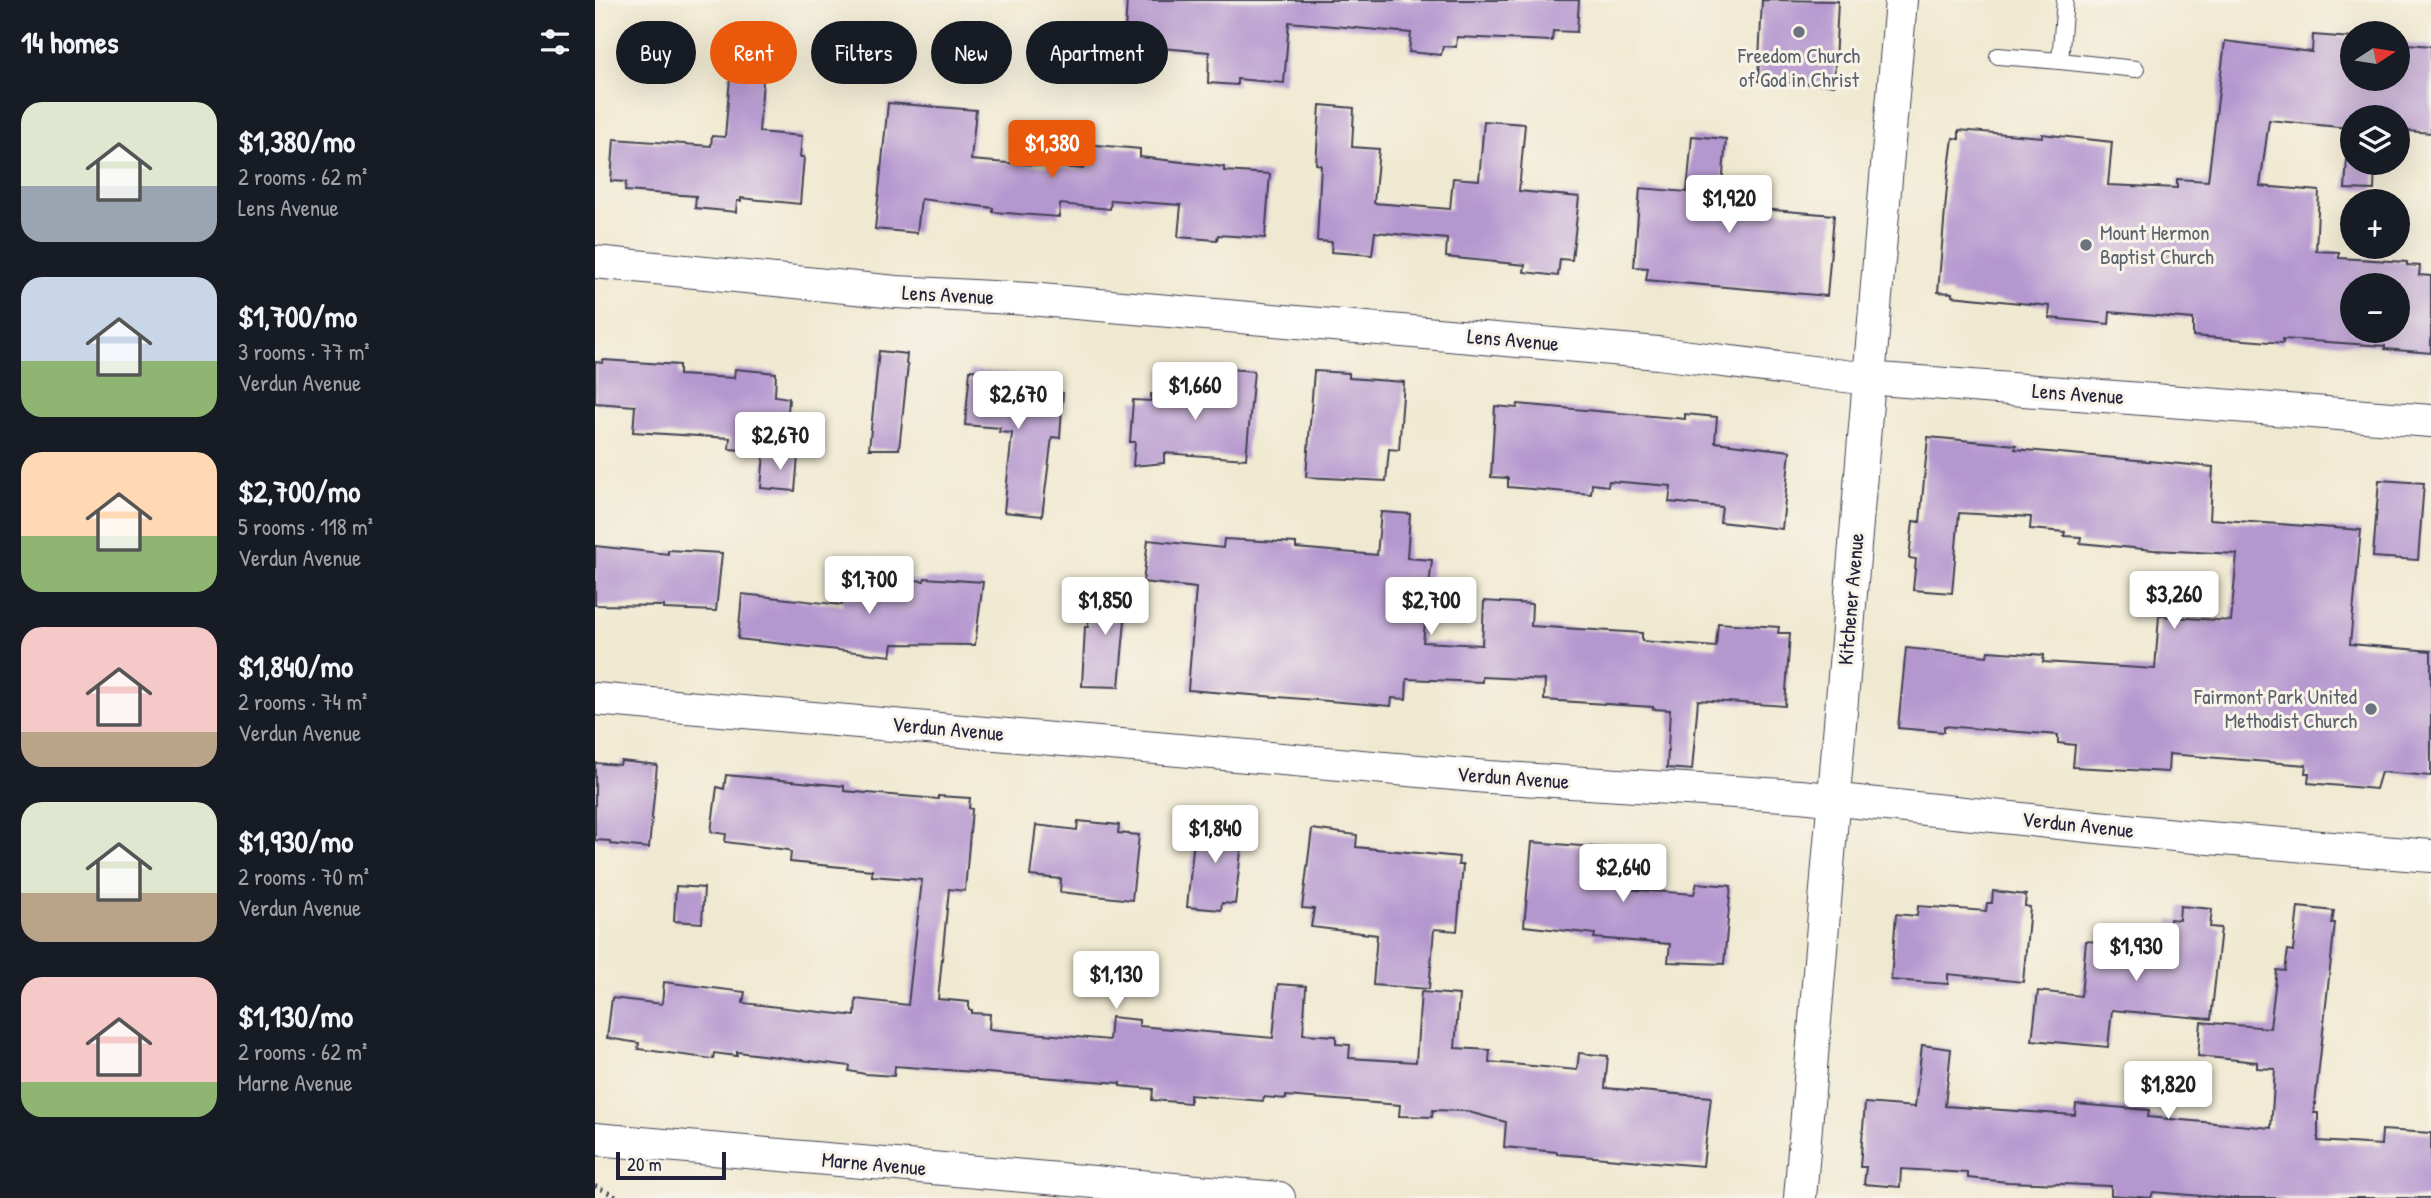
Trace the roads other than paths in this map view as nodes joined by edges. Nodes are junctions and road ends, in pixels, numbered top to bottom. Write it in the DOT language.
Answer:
graph roads {
  1 [pos="1901,0"];
  2 [pos="2065,0"];
  3 [pos="1998,56"];
  4 [pos="2060,61"];
  5 [pos="2136,69"];
  6 [pos="595,262"];
  7 [pos="1869,378"];
  8 [pos="2431,421"];
  9 [pos="595,699"];
  10 [pos="1834,800"];
  11 [pos="2431,856"];
  12 [pos="595,1139"];
  13 [pos="1279,1198"];
  14 [pos="1800,1198"];
  1 -- 7 [label="street, Kitchener Avenue"];
  2 -- 4 [label="lane"];
  3 -- 4 [label="lane"];
  4 -- 5 [label="lane"];
  6 -- 7 [label="street, Lens Avenue"];
  7 -- 8 [label="street, Lens Avenue"];
  7 -- 10 [label="street, Kitchener Avenue"];
  9 -- 10 [label="street, Verdun Avenue"];
  10 -- 11 [label="street, Verdun Avenue"];
  10 -- 14 [label="street, Kitchener Avenue"];
  12 -- 13 [label="street, Marne Avenue"];
}
